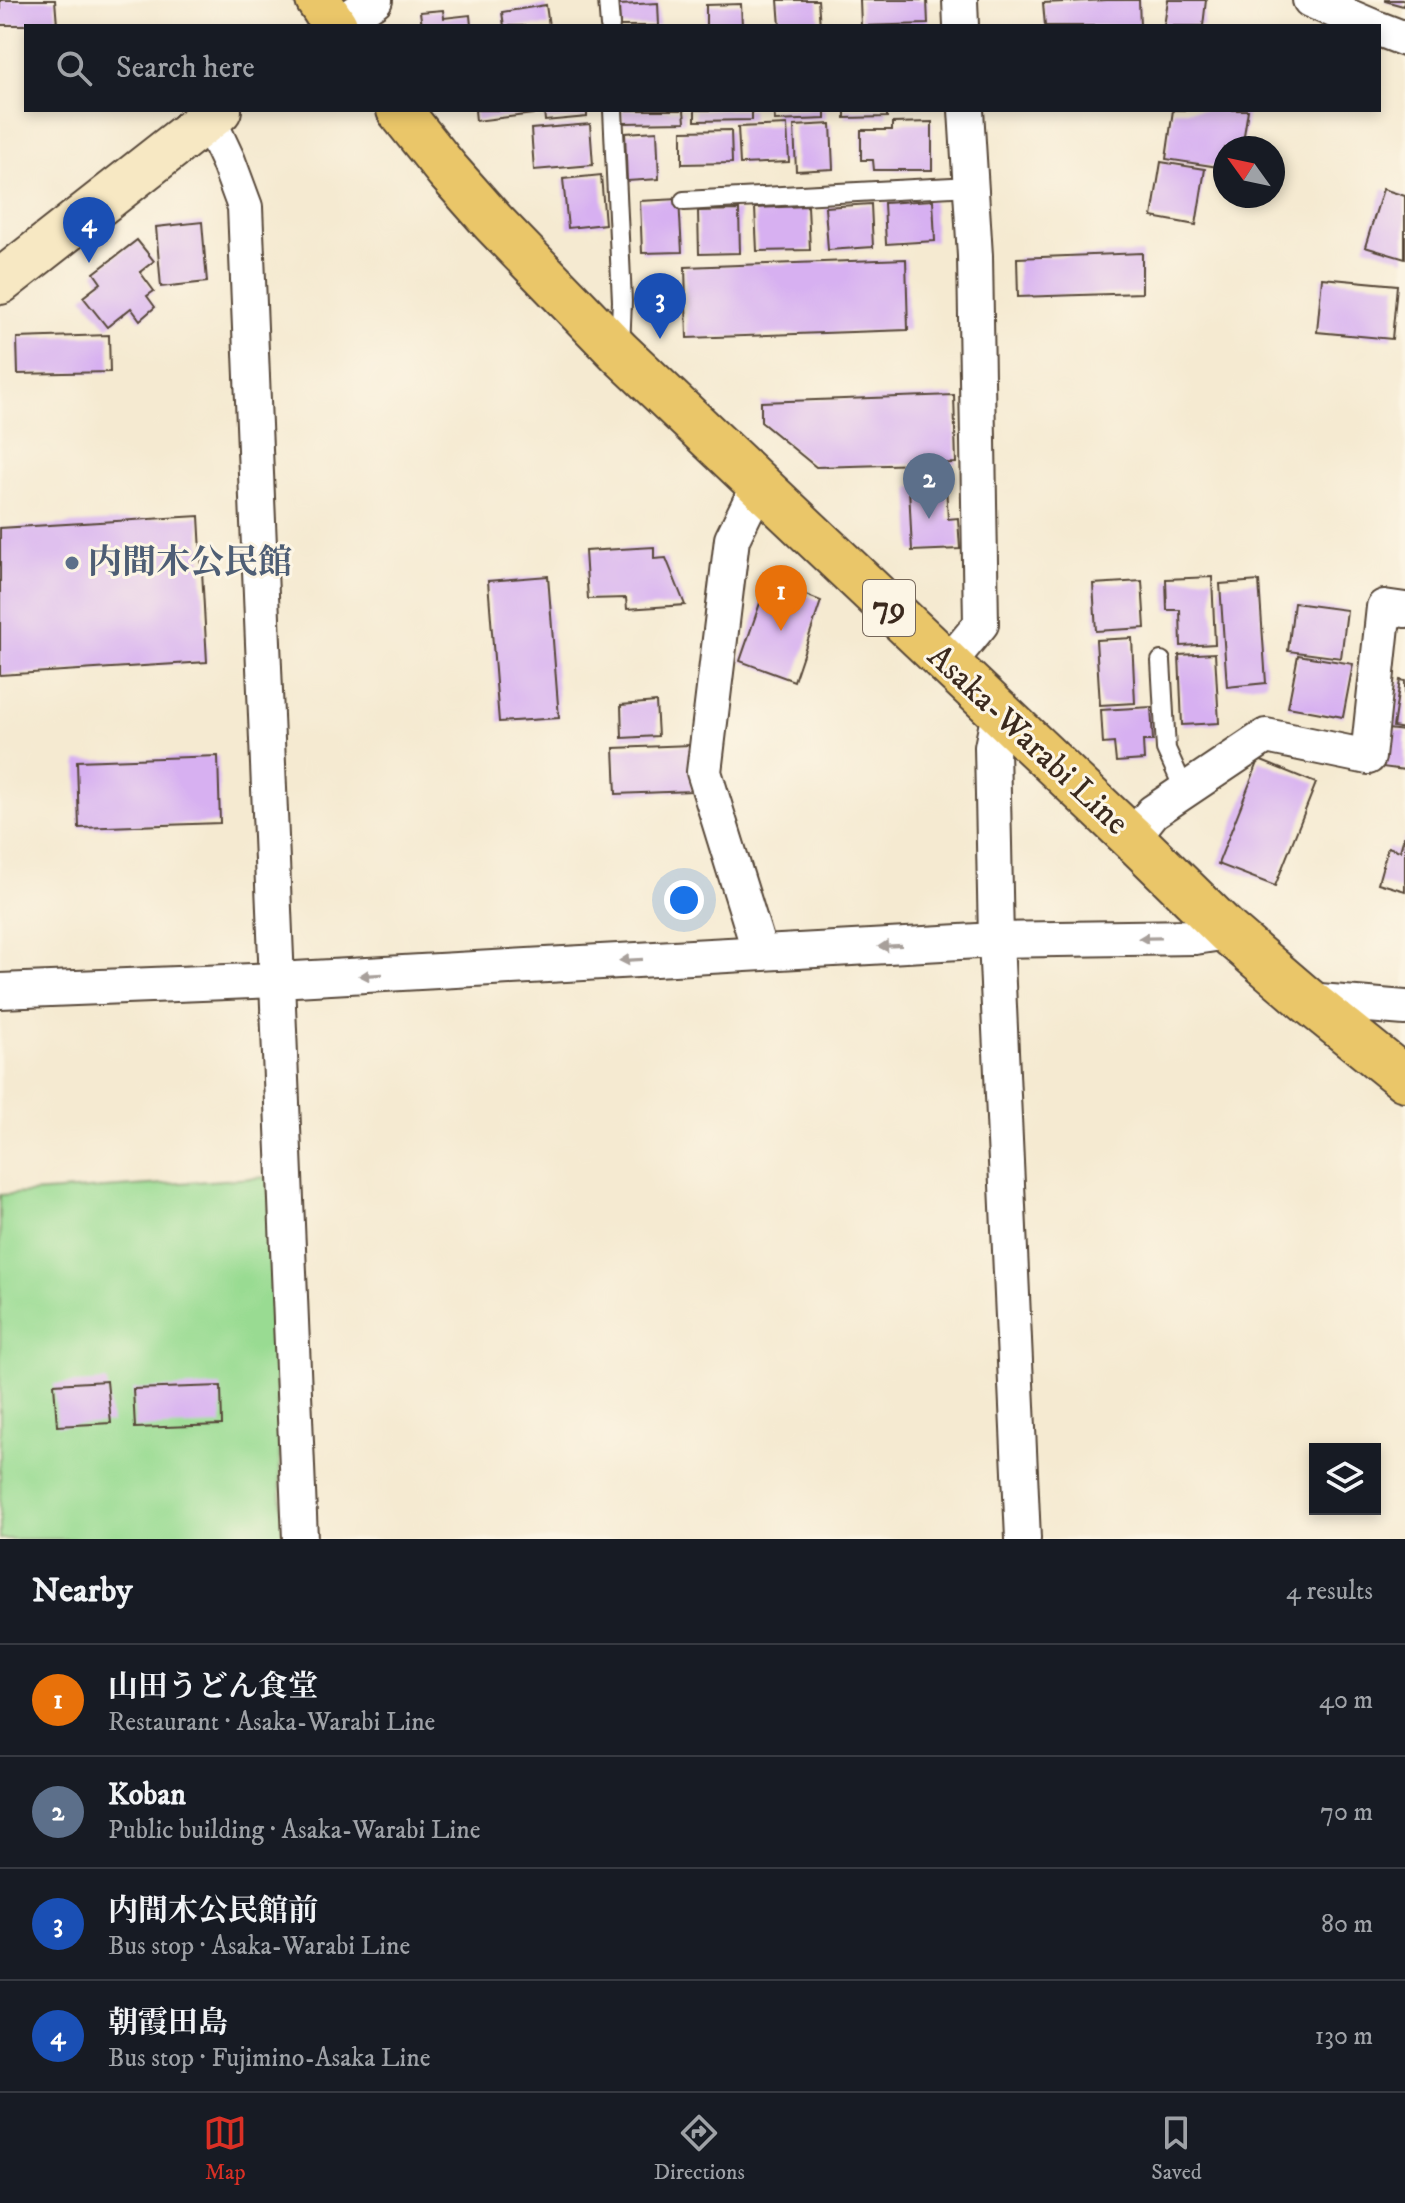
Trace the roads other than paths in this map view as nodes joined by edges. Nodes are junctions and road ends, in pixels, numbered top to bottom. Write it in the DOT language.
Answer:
graph roads {
  1 [pos="318,0"];
  2 [pos="375,0"];
  3 [pos="608,0"];
  4 [pos="960,0"];
  5 [pos="1310,0"];
  6 [pos="335,24"];
  7 [pos="339,24"];
  8 [pos="610,24"];
  9 [pos="961,24"];
  10 [pos="1366,24"];
  11 [pos="1381,30"];
  12 [pos="1405,39"];
  13 [pos="401,112"];
  14 [pos="613,112"];
  15 [pos="966,112"];
  16 [pos="214,114"];
  17 [pos="971,186"];
  18 [pos="684,201"];
  19 [pos="0,282"];
  20 [pos="619,352"];
  21 [pos="759,484"];
  22 [pos="1405,610"];
  23 [pos="1161,661"];
  24 [pos="948,664"];
  25 [pos="999,713"];
  26 [pos="1185,791"];
  27 [pos="1132,838"];
  28 [pos="1228,932"];
  29 [pos="996,940"];
  30 [pos="760,953"];
  31 [pos="277,980"];
  32 [pos="0,991"];
  33 [pos="1307,1000"];
  34 [pos="1405,1007"];
  35 [pos="1405,1079"];
  36 [pos="300,1539"];
  37 [pos="1023,1539"];
  1 -- 6 [label="main road"];
  2 -- 7 [label="street"];
  3 -- 8 [label="lane"];
  4 -- 9 [label="street"];
  5 -- 10 [label="street"];
  11 -- 12 [label="street"];
  13 -- 20 [label="main road, Asaka-Warabi Line / 79"];
  14 -- 20 [label="lane"];
  15 -- 17 [label="street"];
  16 -- 19 [label="main road"];
  16 -- 31 [label="street"];
  17 -- 18 [label="lane"];
  17 -- 24 [label="street"];
  20 -- 21 [label="main road, Asaka-Warabi Line / 79"];
  21 -- 24 [label="main road, Asaka-Warabi Line / 79"];
  21 -- 30 [label="street"];
  22 -- 26 [label="street"];
  23 -- 26 [label="lane"];
  24 -- 25 [label="main road, Asaka-Warabi Line / 79"];
  25 -- 27 [label="main road, Asaka-Warabi Line / 79"];
  25 -- 29 [label="street"];
  26 -- 27 [label="street"];
  27 -- 28 [label="main road, Asaka-Warabi Line / 79"];
  28 -- 29 [label="street, one-way"];
  28 -- 33 [label="main road, Asaka-Warabi Line / 79"];
  29 -- 30 [label="street, one-way"];
  29 -- 37 [label="street"];
  30 -- 31 [label="street, one-way"];
  31 -- 32 [label="street"];
  31 -- 36 [label="street"];
  33 -- 34 [label="street"];
  33 -- 35 [label="main road, Asaka-Warabi Line / 79"];
}
